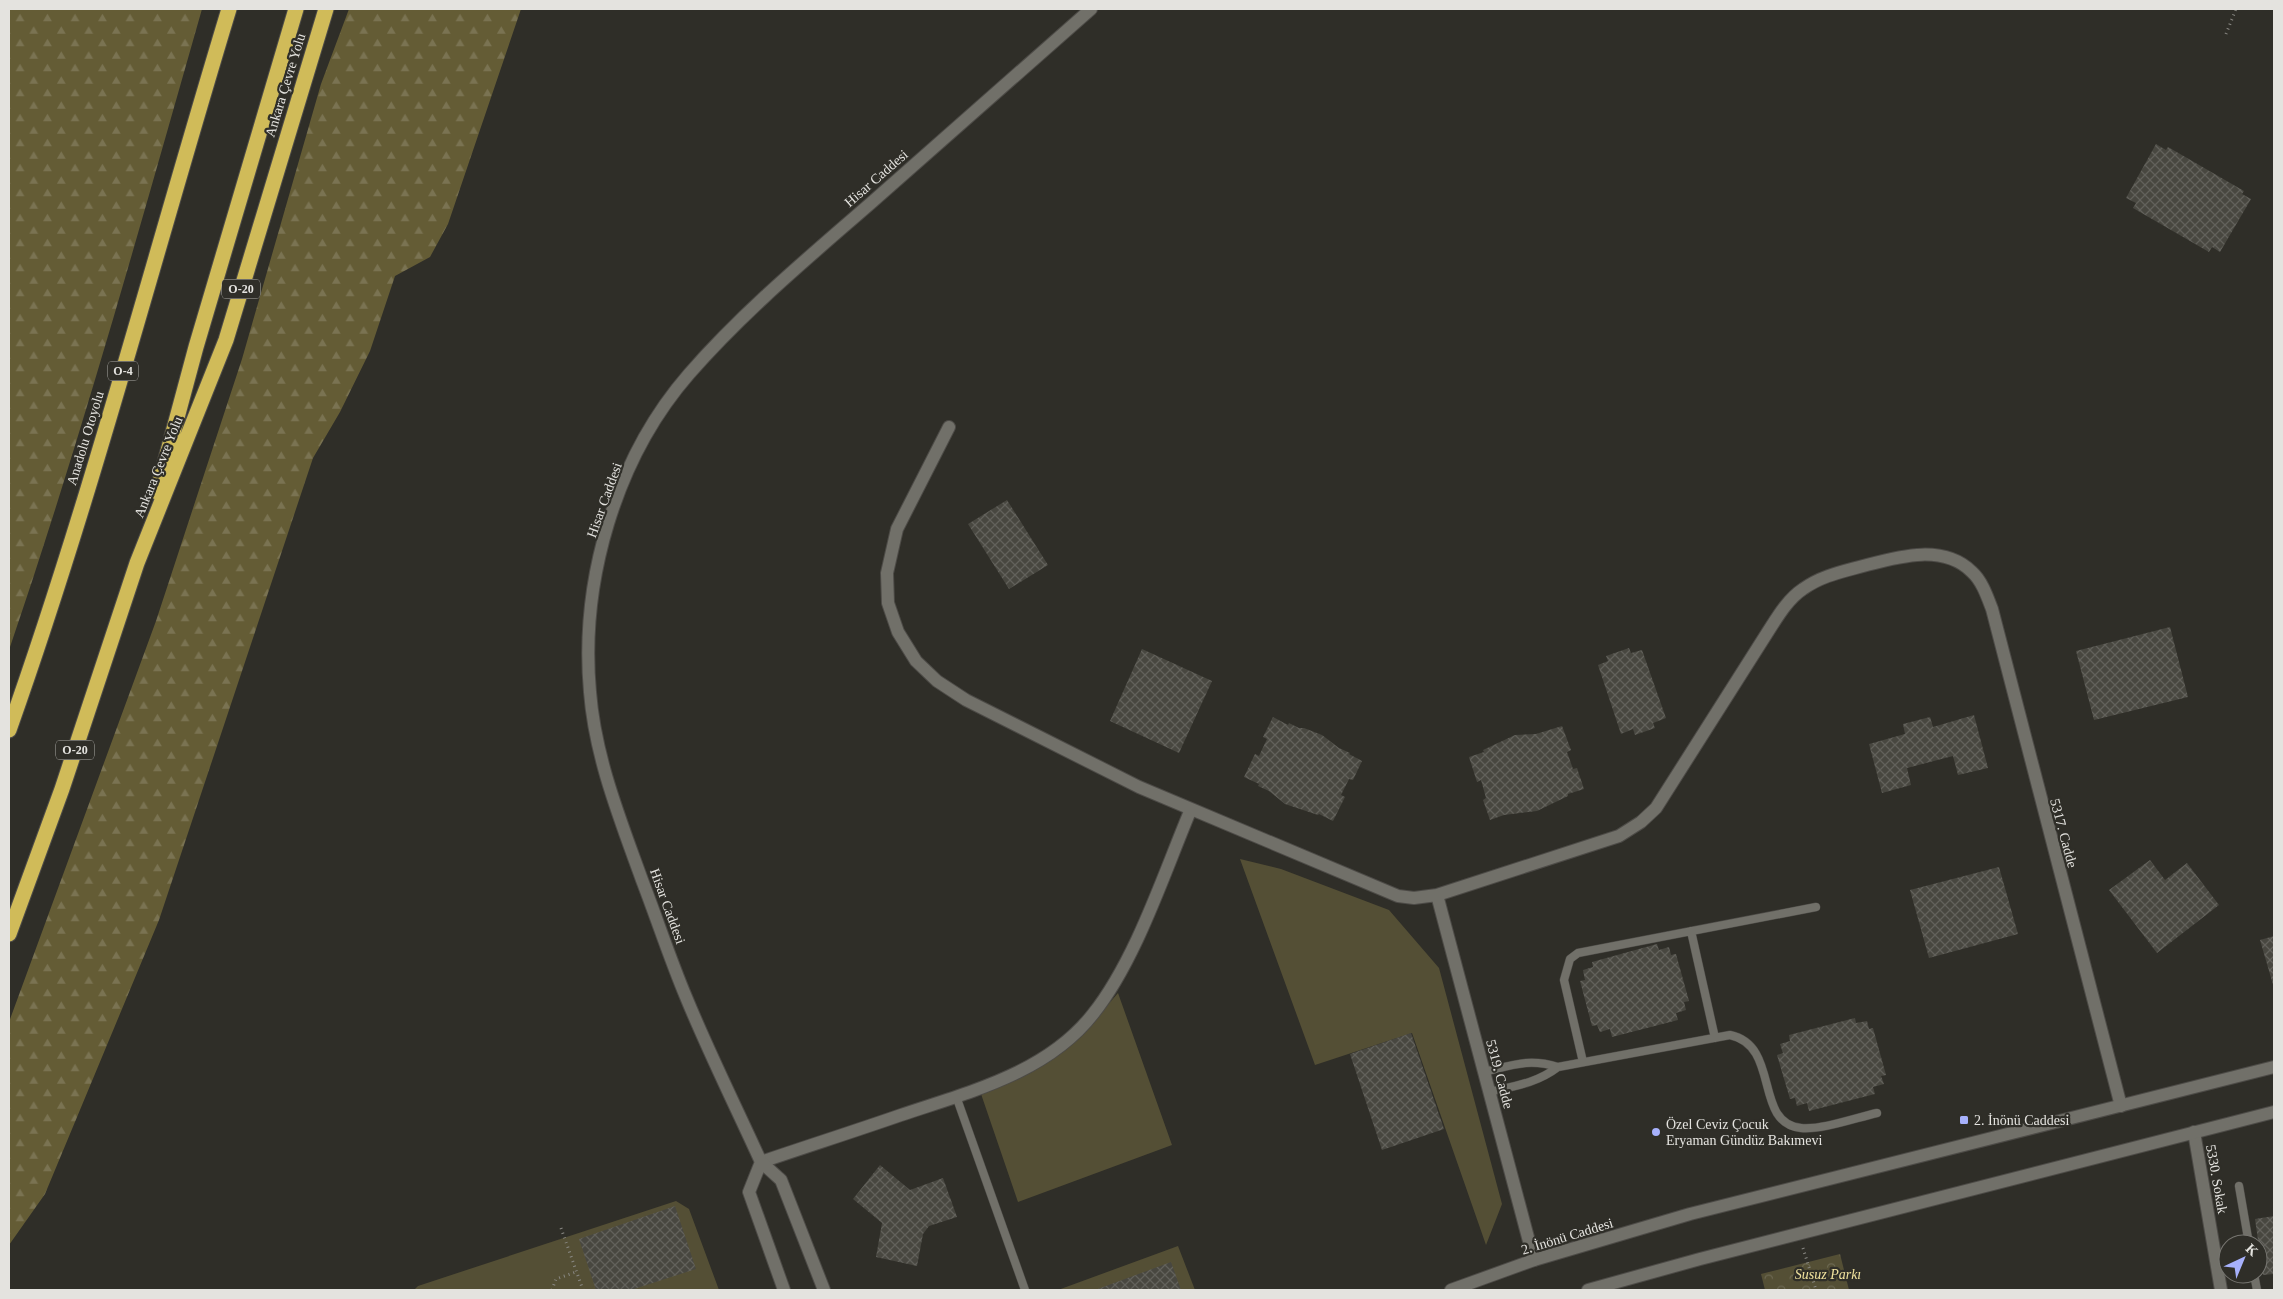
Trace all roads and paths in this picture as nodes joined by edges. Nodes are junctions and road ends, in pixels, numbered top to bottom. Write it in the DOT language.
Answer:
graph roads {
  1 [pos="229,9"];
  2 [pos="296,9"];
  3 [pos="326,9"];
  4 [pos="1091,9"];
  5 [pos="2236,9"];
  6 [pos="2226,34"];
  7 [pos="950,427"];
  8 [pos="137,563"];
  9 [pos="9,730"];
  10 [pos="1191,809"];
  11 [pos="1437,895"];
  12 [pos="1816,906"];
  13 [pos="1691,931"];
  14 [pos="9,934"];
  15 [pos="1714,1038"];
  16 [pos="1583,1062"];
  17 [pos="1558,1067"];
  18 [pos="2274,1067"];
  19 [pos="1484,1072"];
  20 [pos="1490,1092"];
  21 [pos="956,1096"];
  22 [pos="2121,1106"];
  23 [pos="2274,1112"];
  24 [pos="1877,1113"];
  25 [pos="2194,1132"];
  26 [pos="761,1162"];
  27 [pos="2239,1186"];
  28 [pos="561,1228"];
  29 [pos="1798,1234"];
  30 [pos="2247,1234"];
  31 [pos="1534,1260"];
  32 [pos="576,1272"];
  33 [pos="552,1290"];
  34 [pos="583,1290"];
  35 [pos="784,1290"];
  36 [pos="824,1290"];
  37 [pos="1025,1290"];
  38 [pos="1451,1290"];
  39 [pos="1588,1290"];
  40 [pos="1816,1290"];
  41 [pos="2221,1290"];
  1 -- 9 [label="highway, Anadolu Otoyolu / O-4"];
  2 -- 8 [label="highway"];
  3 -- 8 [label="highway, Ankara Çevre Yolu / O-20"];
  4 -- 26 [label="street, Hisar Caddesi"];
  5 -- 6 [label="path"];
  7 -- 10 [label="street"];
  8 -- 14 [label="highway, Ankara Çevre Yolu / O-20"];
  10 -- 11 [label="street"];
  10 -- 21 [label="street"];
  11 -- 19 [label="street, 5319. Cadde"];
  11 -- 22 [label="street, 5317. Cadde"];
  12 -- 13 [label="lane"];
  13 -- 15 [label="lane"];
  13 -- 16 [label="lane"];
  15 -- 16 [label="lane"];
  15 -- 24 [label="lane"];
  16 -- 17 [label="lane"];
  17 -- 19 [label="lane"];
  17 -- 20 [label="lane"];
  18 -- 22 [label="street, 2. İnönü Caddesi"];
  19 -- 20 [label="street, 5319. Cadde"];
  20 -- 31 [label="street, 5319. Cadde"];
  21 -- 26 [label="street"];
  21 -- 37 [label="lane"];
  22 -- 31 [label="street, 2. İnönü Caddesi"];
  23 -- 25 [label="street"];
  25 -- 29 [label="street"];
  25 -- 41 [label="street, 5330. Sokak"];
  26 -- 35 [label="street"];
  26 -- 36 [label="street, Hisar Caddesi"];
  27 -- 30 [label="lane"];
  28 -- 32 [label="path"];
  29 -- 39 [label="street"];
  29 -- 40 [label="path"];
  31 -- 38 [label="street, 2. İnönü Caddesi"];
  32 -- 33 [label="path"];
  32 -- 34 [label="path"];
}
